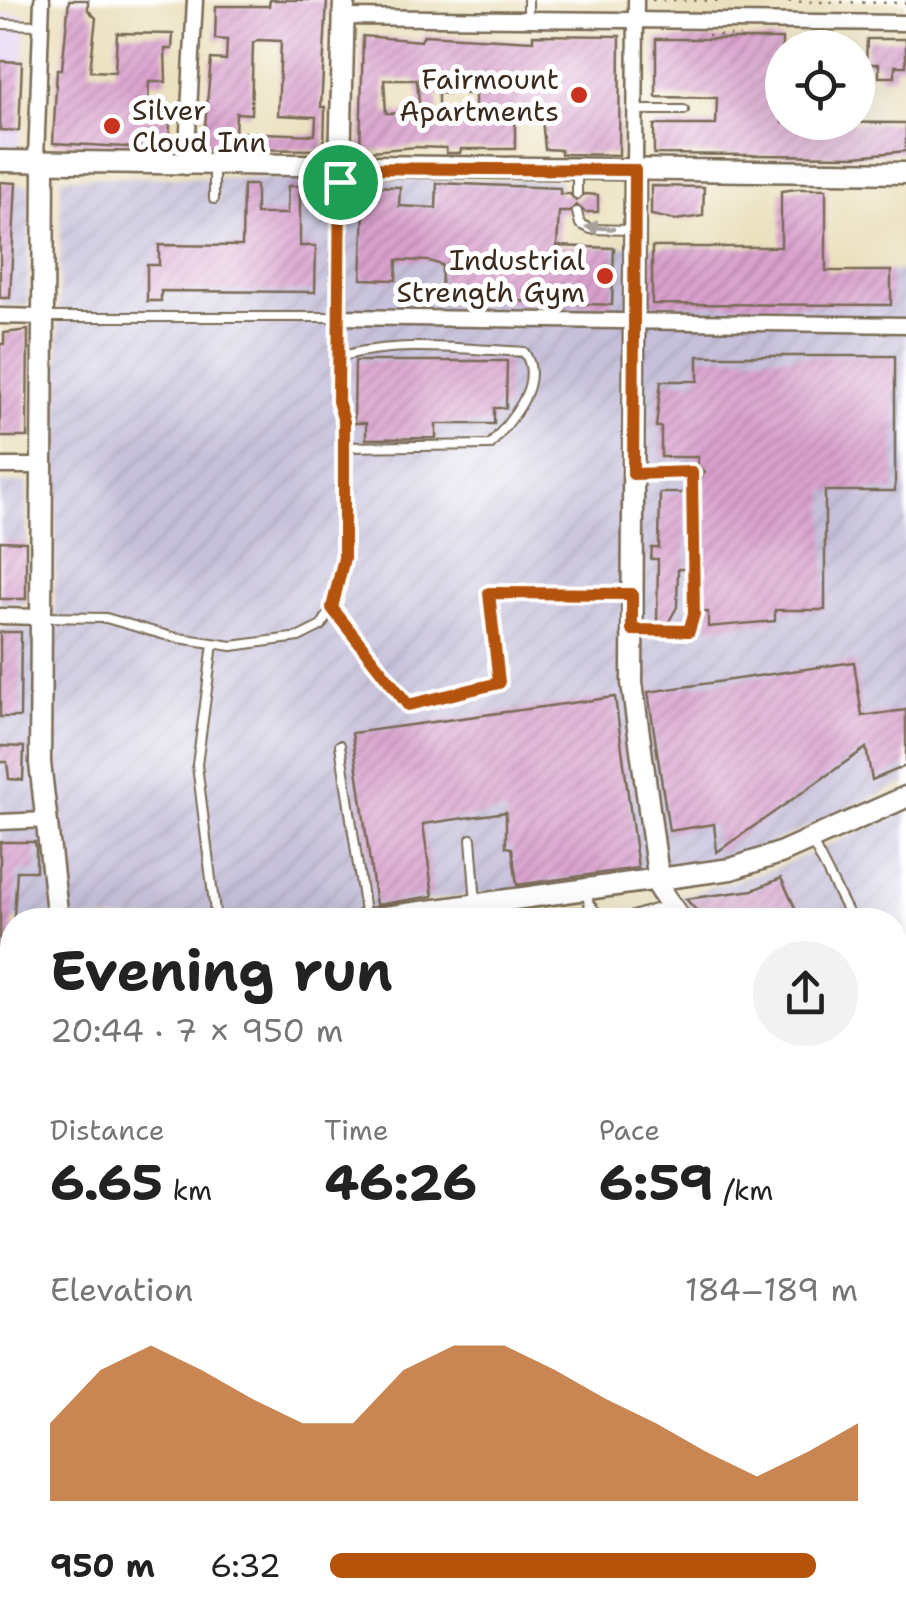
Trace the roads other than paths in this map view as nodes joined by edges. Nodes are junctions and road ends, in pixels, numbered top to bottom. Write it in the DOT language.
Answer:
graph roads {
  1 [pos="42,0"];
  2 [pos="194,0"];
  3 [pos="528,0"];
  4 [pos="636,0"];
  5 [pos="344,9"];
  6 [pos="528,20"];
  7 [pos="636,21"];
  8 [pos="906,23"];
  9 [pos="0,24"];
  10 [pos="41,25"];
  11 [pos="636,110"];
  12 [pos="684,110"];
  13 [pos="0,164"];
  14 [pos="40,165"];
  15 [pos="214,166"];
  16 [pos="186,167"];
  17 [pos="340,168"];
  18 [pos="577,170"];
  19 [pos="635,170"];
  20 [pos="906,173"];
  21 [pos="577,194"];
  22 [pos="214,200"];
  23 [pos="576,212"];
  24 [pos="635,230"];
  25 [pos="0,316"];
  26 [pos="44,317"];
  27 [pos="339,317"];
  28 [pos="634,320"];
  29 [pos="906,325"];
  30 [pos="338,357"];
  31 [pos="344,447"];
  32 [pos="0,466"];
  33 [pos="43,466"];
  34 [pos="633,474"];
  35 [pos="632,594"];
  36 [pos="332,608"];
  37 [pos="0,616"];
  38 [pos="41,617"];
  39 [pos="632,630"];
  40 [pos="214,644"];
  41 [pos="340,745"];
  42 [pos="906,797"];
  43 [pos="47,820"];
  44 [pos="0,822"];
  45 [pos="471,839"];
  46 [pos="811,839"];
  47 [pos="659,879"];
  48 [pos="585,889"];
  49 [pos="57,908"];
  50 [pos="215,908"];
  51 [pos="363,908"];
  52 [pos="476,908"];
  53 [pos="481,908"];
  54 [pos="593,908"];
  55 [pos="672,908"];
  56 [pos="846,908"];
  1 -- 10 [label="street"];
  2 -- 16 [label="street"];
  3 -- 6 [label="lane"];
  4 -- 7 [label="street"];
  5 -- 6 [label="street"];
  5 -- 17 [label="street"];
  6 -- 7 [label="street"];
  7 -- 8 [label="street"];
  7 -- 11 [label="street"];
  9 -- 10 [label="lane"];
  10 -- 14 [label="street"];
  11 -- 12 [label="lane"];
  11 -- 19 [label="street"];
  13 -- 14 [label="street"];
  14 -- 16 [label="street"];
  14 -- 26 [label="street"];
  15 -- 16 [label="street"];
  15 -- 17 [label="street"];
  15 -- 22 [label="lane"];
  17 -- 18 [label="street"];
  17 -- 27 [label="street"];
  18 -- 19 [label="street"];
  18 -- 21 [label="lane"];
  19 -- 20 [label="street"];
  19 -- 24 [label="street"];
  24 -- 23 [label="lane, one-way"];
  24 -- 28 [label="street"];
  25 -- 26 [label="street"];
  26 -- 27 [label="lane"];
  26 -- 33 [label="street"];
  27 -- 28 [label="street"];
  27 -- 30 [label="lane"];
  28 -- 29 [label="street"];
  28 -- 34 [label="street"];
  30 -- 31 [label="lane"];
  30 -- 31 [label="lane"];
  31 -- 36 [label="lane"];
  32 -- 33 [label="street"];
  33 -- 38 [label="street"];
  34 -- 35 [label="street"];
  34 -- 39 [label="lane"];
  35 -- 36 [label="lane"];
  35 -- 39 [label="street"];
  36 -- 40 [label="lane"];
  37 -- 38 [label="street"];
  38 -- 40 [label="lane"];
  38 -- 43 [label="street"];
  39 -- 47 [label="street"];
  40 -- 50 [label="lane"];
  41 -- 51 [label="lane"];
  42 -- 46 [label="street"];
  43 -- 44 [label="street"];
  43 -- 49 [label="street"];
  45 -- 52 [label="lane"];
  46 -- 47 [label="street"];
  46 -- 56 [label="lane"];
  47 -- 48 [label="street"];
  47 -- 55 [label="street"];
  48 -- 53 [label="street"];
  48 -- 54 [label="lane"];
}
